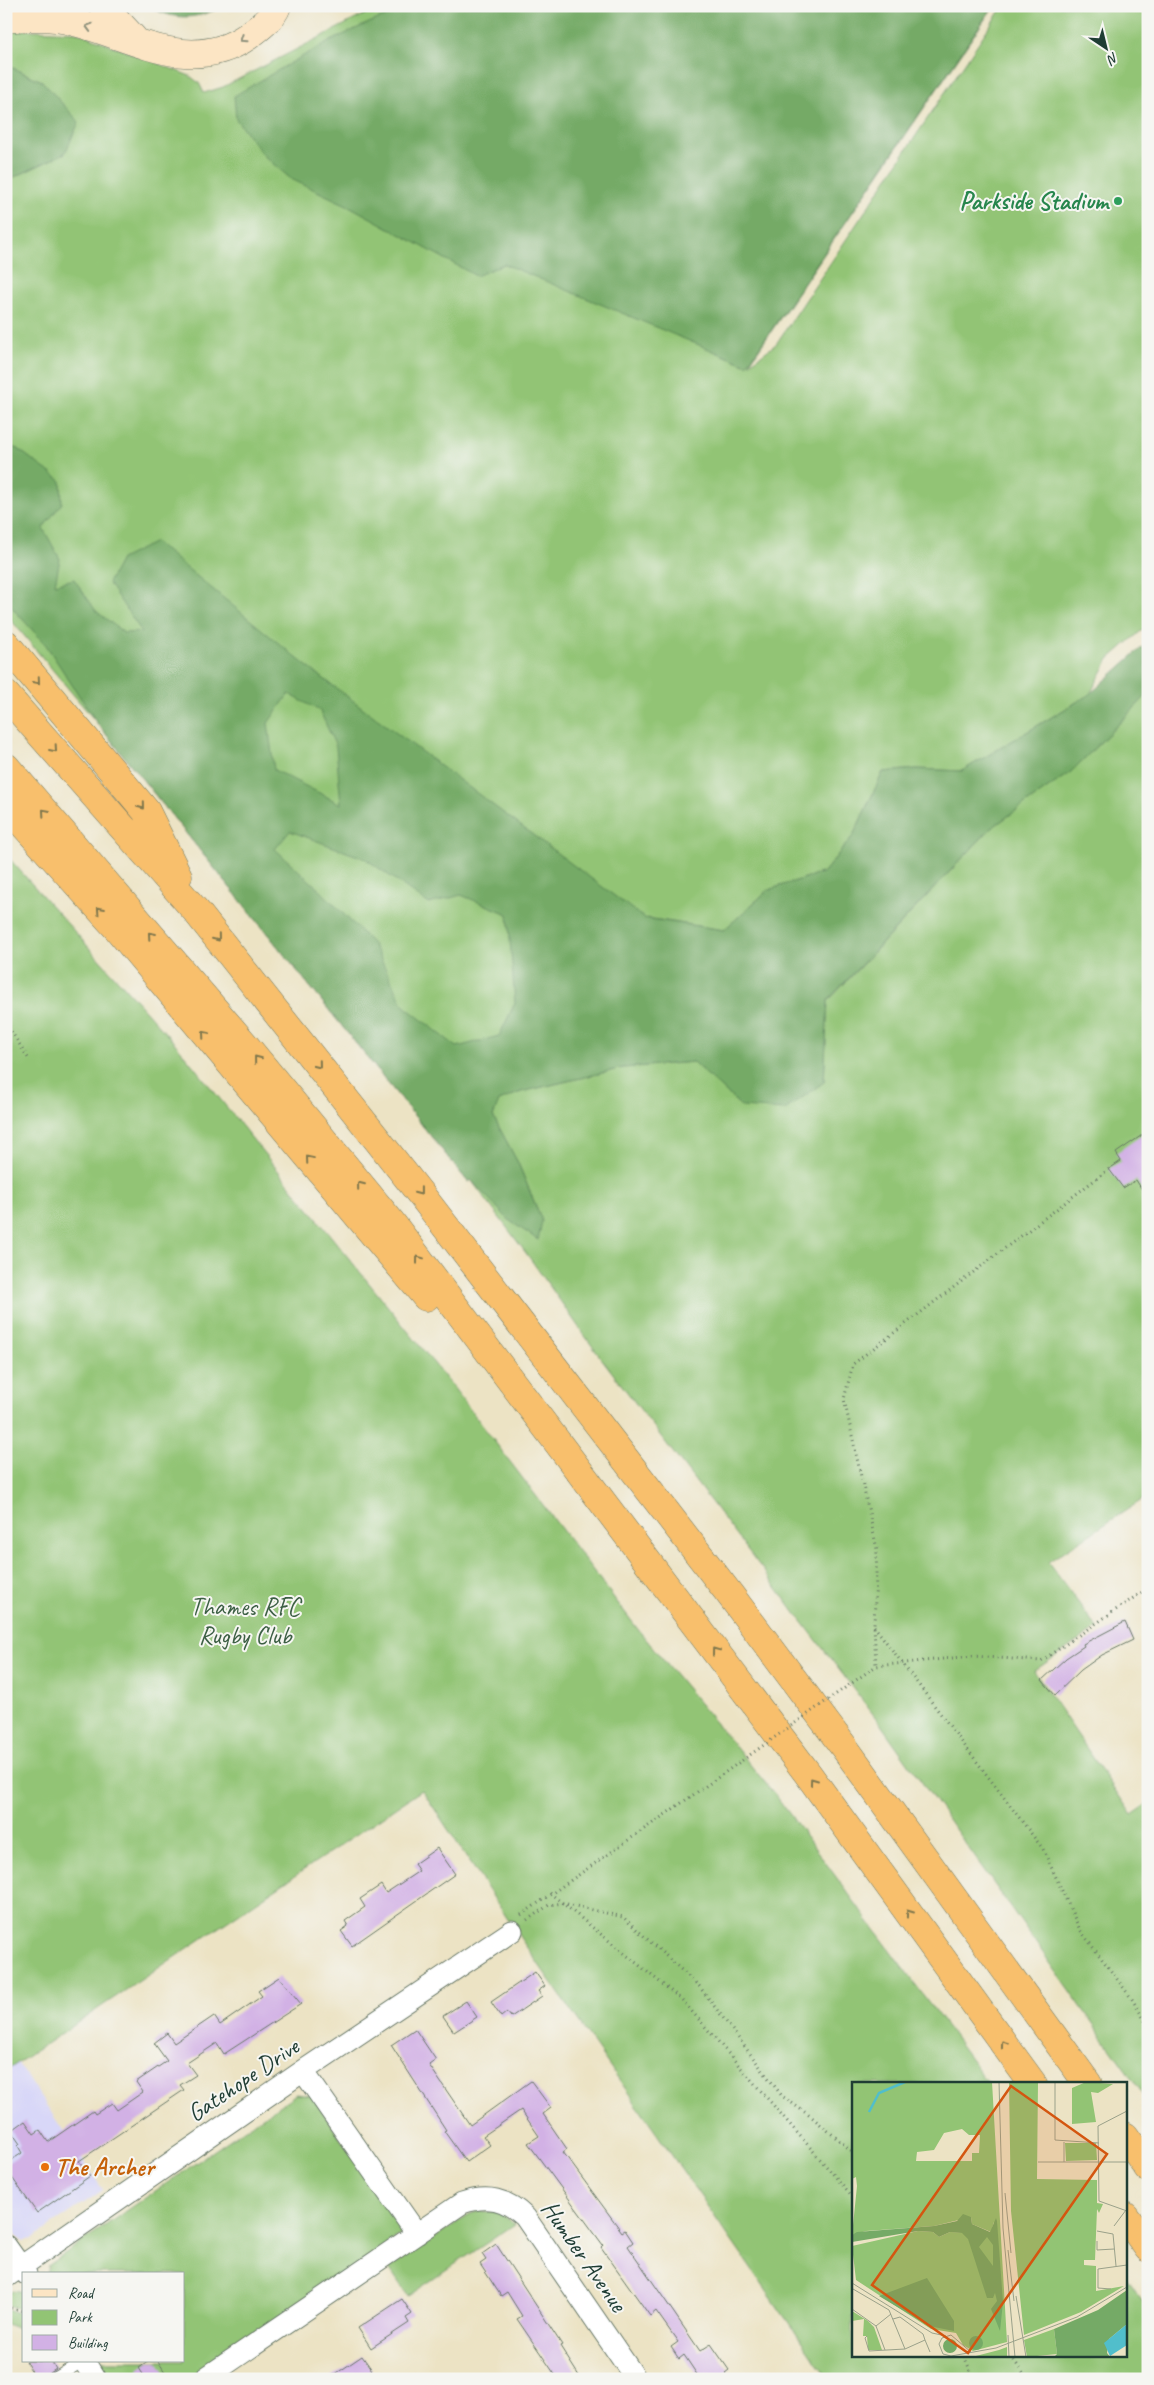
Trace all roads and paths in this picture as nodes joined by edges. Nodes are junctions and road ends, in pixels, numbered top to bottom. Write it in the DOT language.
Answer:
graph roads {
  1 [pos="103,6"];
  2 [pos="279,8"];
  3 [pos="6,19"];
  4 [pos="136,41"];
  5 [pos="6,644"];
  6 [pos="11,700"];
  7 [pos="6,767"];
  8 [pos="6,805"];
  9 [pos="196,911"];
  10 [pos="6,1024"];
  11 [pos="28,1058"];
  12 [pos="1109,1169"];
  13 [pos="596,1493"];
  14 [pos="1148,1588"];
  15 [pos="874,1625"];
  16 [pos="900,1662"];
  17 [pos="876,1666"];
  18 [pos="550,1893"];
  19 [pos="563,1903"];
  20 [pos="514,1925"];
  21 [pos="1148,2026"];
  22 [pos="303,2071"];
  23 [pos="1031,2082"];
  24 [pos="1087,2082"];
  25 [pos="1126,2137"];
  26 [pos="852,2151"];
  27 [pos="1148,2168"];
  28 [pos="852,2196"];
  29 [pos="1126,2217"];
  30 [pos="416,2234"];
  31 [pos="6,2246"];
  32 [pos="1148,2248"];
  33 [pos="18,2272"];
  34 [pos="6,2307"];
  35 [pos="22,2311"];
  36 [pos="965,2358"];
  37 [pos="1012,2358"];
  38 [pos="81,2362"];
  39 [pos="84,2362"];
  40 [pos="54,2379"];
  41 [pos="95,2379"];
  42 [pos="204,2379"];
  43 [pos="636,2379"];
  44 [pos="974,2379"];
  45 [pos="1027,2379"];
  1 -- 4 [label="main road"];
  2 -- 4 [label="main road, one-way"];
  4 -- 3 [label="main road, one-way"];
  5 -- 9 [label="highway, one-way"];
  6 -- 9 [label="highway, one-way"];
  13 -- 7 [label="highway, one-way"];
  13 -- 8 [label="highway, one-way"];
  9 -- 24 [label="highway, one-way"];
  10 -- 11 [label="path"];
  12 -- 15 [label="path"];
  23 -- 13 [label="highway, one-way"];
  14 -- 16 [label="path"];
  15 -- 16 [label="path"];
  15 -- 17 [label="path"];
  16 -- 17 [label="path"];
  16 -- 21 [label="path"];
  17 -- 18 [label="path, bridge"];
  18 -- 19 [label="path"];
  18 -- 20 [label="path"];
  19 -- 20 [label="path"];
  19 -- 26 [label="path"];
  19 -- 28 [label="path"];
  20 -- 22 [label="street, Gatehope Drive"];
  22 -- 30 [label="street"];
  22 -- 33 [label="street, Gatehope Drive"];
  25 -- 27 [label="highway"];
  29 -- 32 [label="highway"];
  30 -- 42 [label="street, Humber Avenue"];
  30 -- 43 [label="street, Humber Avenue"];
  31 -- 33 [label="street"];
  34 -- 35 [label="path"];
  36 -- 44 [label="path"];
  37 -- 45 [label="path"];
  38 -- 40 [label="lane"];
  39 -- 41 [label="street"];
}
